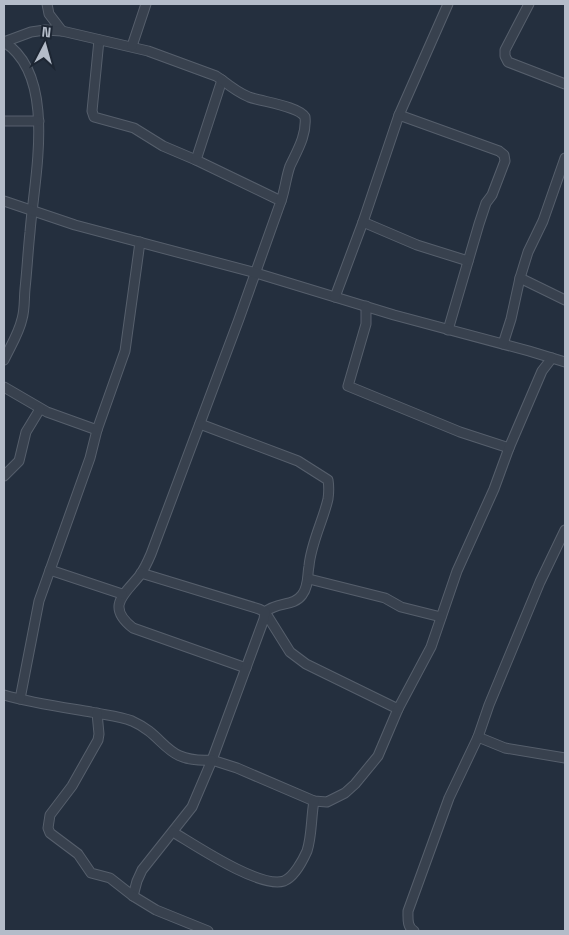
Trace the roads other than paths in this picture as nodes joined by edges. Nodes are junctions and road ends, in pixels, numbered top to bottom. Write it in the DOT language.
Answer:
graph roads {
  1 [pos="48,4"];
  2 [pos="146,4"];
  3 [pos="448,4"];
  4 [pos="529,4"];
  5 [pos="62,31"];
  6 [pos="99,40"];
  7 [pos="4,42"];
  8 [pos="132,46"];
  9 [pos="222,80"];
  10 [pos="565,84"];
  11 [pos="398,115"];
  12 [pos="4,121"];
  13 [pos="39,121"];
  14 [pos="565,158"];
  15 [pos="196,160"];
  16 [pos="4,201"];
  17 [pos="280,201"];
  18 [pos="32,211"];
  19 [pos="363,222"];
  20 [pos="140,242"];
  21 [pos="468,261"];
  22 [pos="256,273"];
  23 [pos="520,278"];
  24 [pos="335,297"];
  25 [pos="565,300"];
  26 [pos="366,306"];
  27 [pos="448,330"];
  28 [pos="503,344"];
  29 [pos="552,358"];
  30 [pos="4,360"];
  31 [pos="565,362"];
  32 [pos="4,387"];
  33 [pos="40,409"];
  34 [pos="200,424"];
  35 [pos="97,430"];
  36 [pos="509,448"];
  37 [pos="4,476"];
  38 [pos="565,530"];
  39 [pos="562,543"];
  40 [pos="50,570"];
  41 [pos="142,573"];
  42 [pos="309,579"];
  43 [pos="122,594"];
  44 [pos="265,612"];
  45 [pos="440,618"];
  46 [pos="246,668"];
  47 [pos="4,695"];
  48 [pos="20,699"];
  49 [pos="398,709"];
  50 [pos="97,713"];
  51 [pos="478,737"];
  52 [pos="565,758"];
  53 [pos="212,760"];
  54 [pos="314,801"];
  55 [pos="173,832"];
  56 [pos="134,896"];
  57 [pos="208,931"];
  58 [pos="414,931"];
  1 -- 5 [label="street"];
  2 -- 8 [label="street"];
  3 -- 11 [label="street"];
  4 -- 10 [label="street"];
  5 -- 6 [label="street"];
  5 -- 7 [label="street"];
  6 -- 8 [label="street"];
  6 -- 15 [label="street"];
  7 -- 13 [label="street"];
  8 -- 9 [label="street"];
  9 -- 15 [label="street"];
  9 -- 17 [label="street"];
  11 -- 19 [label="street"];
  11 -- 21 [label="street"];
  12 -- 13 [label="street"];
  13 -- 18 [label="street"];
  14 -- 23 [label="street"];
  15 -- 17 [label="street"];
  16 -- 18 [label="street"];
  17 -- 22 [label="street"];
  18 -- 20 [label="street"];
  18 -- 30 [label="street"];
  19 -- 21 [label="street"];
  19 -- 24 [label="street"];
  20 -- 22 [label="street"];
  20 -- 35 [label="street"];
  21 -- 27 [label="street"];
  22 -- 24 [label="street"];
  22 -- 34 [label="street"];
  23 -- 25 [label="street"];
  23 -- 28 [label="street"];
  24 -- 26 [label="street"];
  26 -- 27 [label="street"];
  26 -- 36 [label="street"];
  27 -- 28 [label="street"];
  28 -- 29 [label="street"];
  29 -- 31 [label="street"];
  29 -- 36 [label="street"];
  32 -- 33 [label="street"];
  33 -- 35 [label="street"];
  33 -- 37 [label="street"];
  34 -- 41 [label="street"];
  34 -- 42 [label="street"];
  35 -- 40 [label="street"];
  36 -- 45 [label="street"];
  38 -- 39 [label="street"];
  39 -- 51 [label="street"];
  40 -- 43 [label="street"];
  40 -- 48 [label="street"];
  41 -- 43 [label="street"];
  41 -- 44 [label="street"];
  42 -- 44 [label="street"];
  42 -- 45 [label="street"];
  43 -- 46 [label="street"];
  44 -- 46 [label="street"];
  44 -- 49 [label="street"];
  45 -- 49 [label="street"];
  46 -- 53 [label="street"];
  47 -- 48 [label="street"];
  48 -- 50 [label="street"];
  49 -- 54 [label="street"];
  50 -- 53 [label="street"];
  50 -- 56 [label="street"];
  51 -- 52 [label="street"];
  51 -- 58 [label="street"];
  53 -- 54 [label="street"];
  53 -- 55 [label="street"];
  54 -- 55 [label="street"];
  55 -- 56 [label="street"];
  56 -- 57 [label="street"];
}
